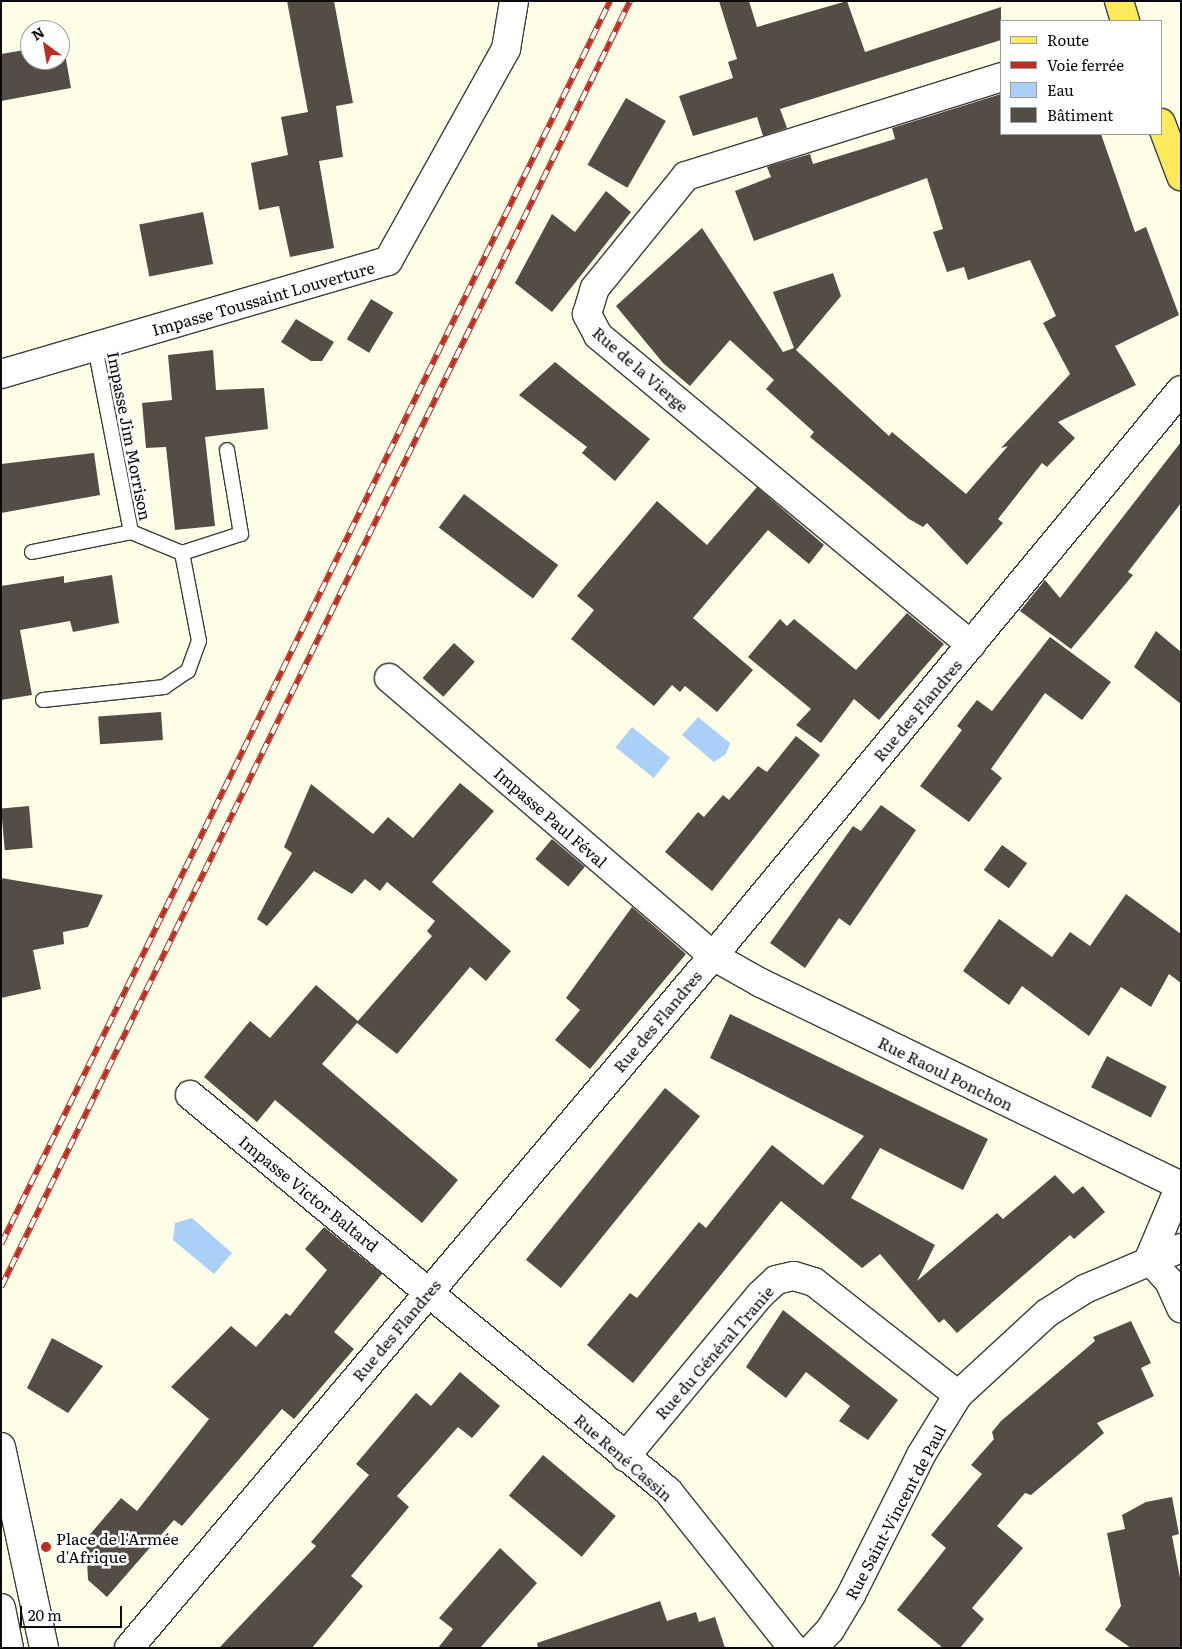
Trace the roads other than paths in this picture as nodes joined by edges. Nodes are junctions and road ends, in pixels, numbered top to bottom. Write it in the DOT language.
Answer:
graph roads {
  1 [pos="514,1"];
  2 [pos="1119,1"];
  3 [pos="1125,20"];
  4 [pos="1000,77"];
  5 [pos="1162,126"];
  6 [pos="1181,176"];
  7 [pos="95,346"];
  8 [pos="1,374"];
  9 [pos="1181,390"];
  10 [pos="228,450"];
  11 [pos="131,532"];
  12 [pos="32,552"];
  13 [pos="182,553"];
  14 [pos="971,645"];
  15 [pos="389,678"];
  16 [pos="43,700"];
  17 [pos="713,956"];
  18 [pos="190,1095"];
  19 [pos="1180,1186"];
  20 [pos="1181,1248"];
  21 [pos="1149,1259"];
  22 [pos="428,1291"];
  23 [pos="1181,1308"];
  24 [pos="958,1395"];
  25 [pos="1,1447"];
  26 [pos="624,1457"];
  27 [pos="1,1608"];
  28 [pos="10,1648"];
  29 [pos="44,1648"];
  30 [pos="129,1648"];
  31 [pos="793,1648"];
  32 [pos="813,1648"];
  1 -- 7 [label="street, Impasse Toussaint Louverture"];
  2 -- 3 [label="main road"];
  4 -- 14 [label="street, Rue de la Vierge"];
  5 -- 6 [label="main road"];
  7 -- 8 [label="street, Impasse Toussaint Louverture"];
  7 -- 11 [label="lane, Impasse Jim Morrison"];
  9 -- 14 [label="street, Rue des Flandres"];
  10 -- 13 [label="lane"];
  11 -- 12 [label="lane, Impasse Jim Morrison"];
  11 -- 13 [label="lane, Impasse Jim Morrison"];
  13 -- 16 [label="lane"];
  14 -- 17 [label="street, Rue des Flandres"];
  15 -- 17 [label="street, Impasse Paul Féval"];
  17 -- 19 [label="street, Rue Raoul Ponchon"];
  17 -- 22 [label="street, Rue des Flandres"];
  18 -- 22 [label="street, Impasse Victor Baltard"];
  19 -- 21 [label="street"];
  20 -- 21 [label="street, Rue Saint-Vincent de Paul"];
  21 -- 23 [label="street"];
  21 -- 24 [label="street, Rue Saint-Vincent de Paul"];
  22 -- 26 [label="street, Rue René Cassin"];
  22 -- 30 [label="street, Rue des Flandres"];
  24 -- 26 [label="street, Rue du Général Tranie"];
  24 -- 32 [label="street, Rue Saint-Vincent de Paul"];
  25 -- 29 [label="street"];
  26 -- 31 [label="street, Rue René Cassin"];
  27 -- 28 [label="street"];
}
